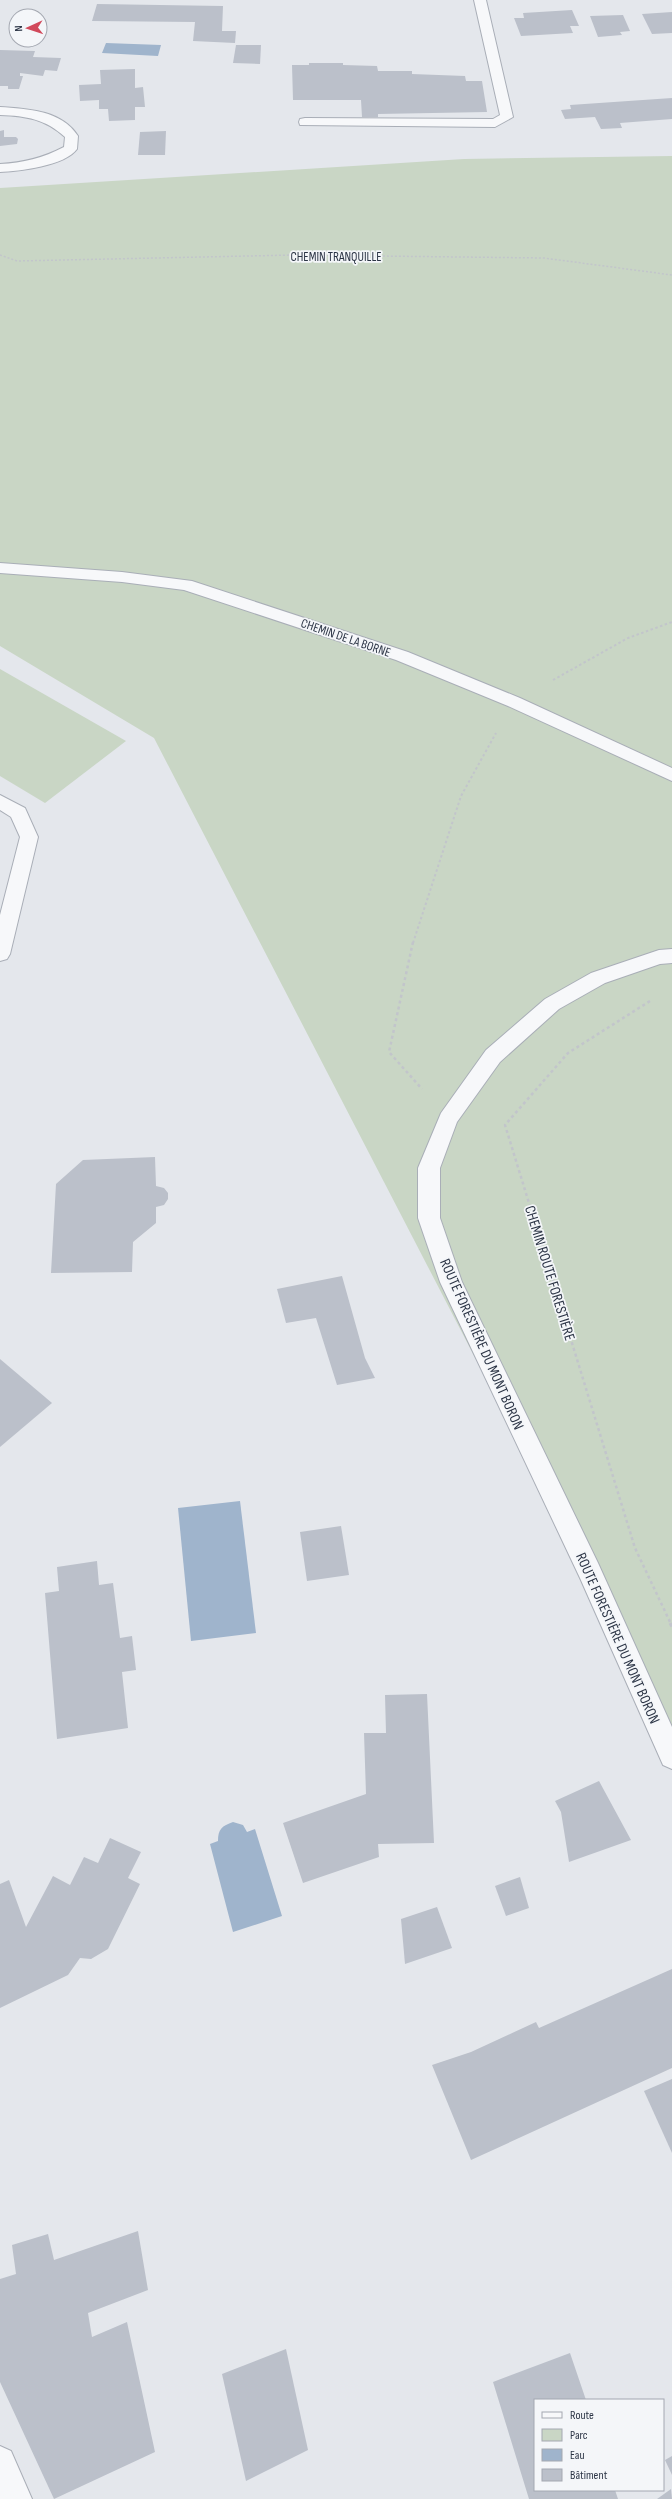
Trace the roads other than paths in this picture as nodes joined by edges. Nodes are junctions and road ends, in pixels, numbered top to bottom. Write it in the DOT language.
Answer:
graph roads {
  1 [pos="480,0"];
  2 [pos="0,111"];
  3 [pos="305,122"];
  4 [pos="0,168"];
  5 [pos="0,568"];
  6 [pos="672,775"];
  7 [pos="0,802"];
  8 [pos="0,954"];
  9 [pos="672,956"];
  10 [pos="672,1756"];
  11 [pos="0,2462"];
  12 [pos="16,2499"];
  1 -- 3 [label="street"];
  2 -- 4 [label="street"];
  5 -- 6 [label="street, CHEMIN DE LA BORNE"];
  7 -- 8 [label="street"];
  9 -- 10 [label="street, ROUTE FORESTIÈRE DU MONT BORON"];
  11 -- 12 [label="street"];
}
